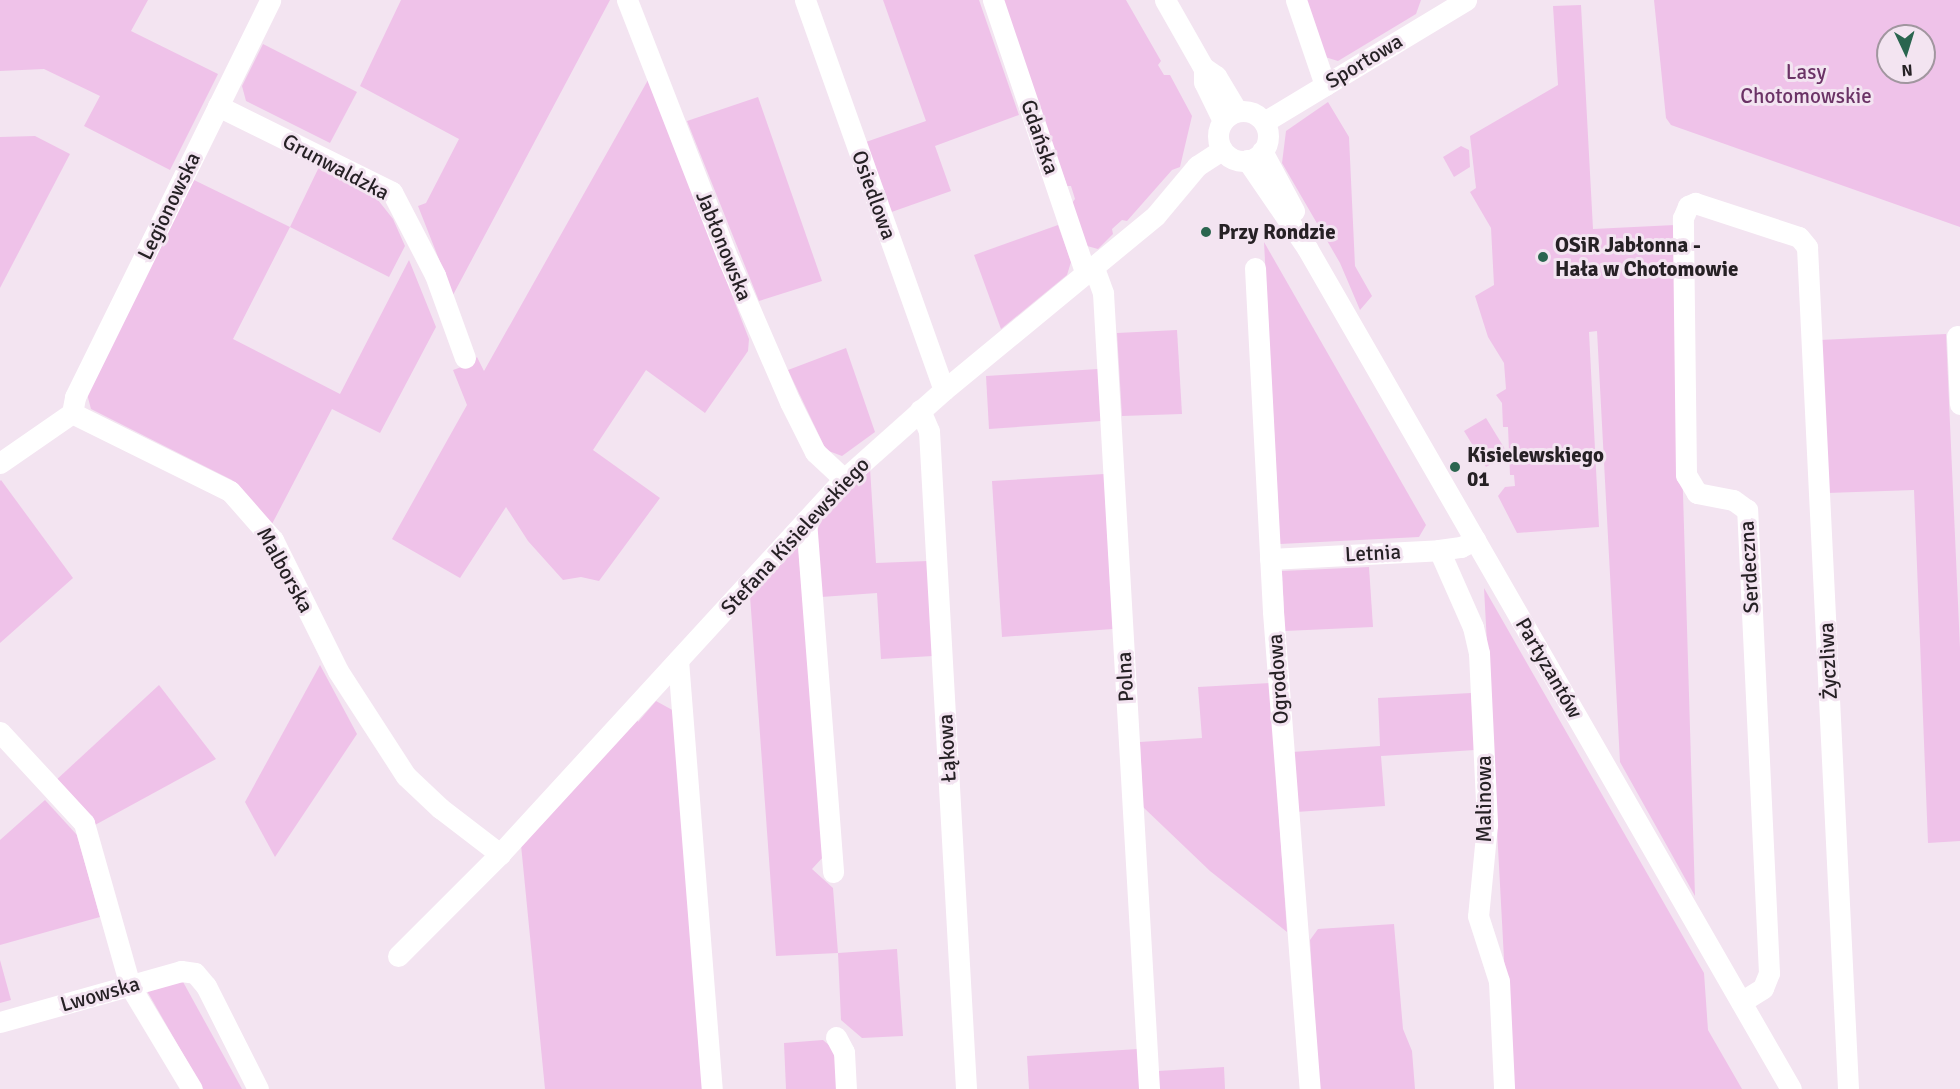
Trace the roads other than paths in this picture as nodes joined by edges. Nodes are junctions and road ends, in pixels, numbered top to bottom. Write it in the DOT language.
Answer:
graph roads {
  1 [pos="270,0"];
  2 [pos="627,0"];
  3 [pos="805,0"];
  4 [pos="993,0"];
  5 [pos="1165,0"];
  6 [pos="1296,0"];
  7 [pos="1466,0"];
  8 [pos="1435,8"];
  9 [pos="1325,85"];
  10 [pos="218,106"];
  11 [pos="1230,116"];
  12 [pos="1264,122"];
  13 [pos="1222,150"];
  14 [pos="1254,156"];
  15 [pos="1799,237"];
  16 [pos="1255,268"];
  17 [pos="1090,271"];
  18 [pos="1957,336"];
  19 [pos="465,358"];
  20 [pos="944,390"];
  21 [pos="1960,404"];
  22 [pos="920,410"];
  23 [pos="72,412"];
  24 [pos="0,463"];
  25 [pos="844,479"];
  26 [pos="806,520"];
  27 [pos="1475,540"];
  28 [pos="1438,549"];
  29 [pos="1270,559"];
  30 [pos="678,660"];
  31 [pos="0,732"];
  32 [pos="500,854"];
  33 [pos="833,872"];
  34 [pos="398,956"];
  35 [pos="130,986"];
  36 [pos="1741,1002"];
  37 [pos="0,1022"];
  38 [pos="836,1037"];
  39 [pos="192,1089"];
  40 [pos="258,1089"];
  41 [pos="711,1089"];
  42 [pos="846,1089"];
  43 [pos="966,1089"];
  44 [pos="1149,1089"];
  45 [pos="1310,1089"];
  46 [pos="1504,1089"];
  47 [pos="1791,1089"];
  48 [pos="1848,1089"];
  1 -- 10 [label="street, Legionowska"];
  2 -- 25 [label="street, Jabłonowska"];
  3 -- 20 [label="street, Osiedlowa"];
  4 -- 17 [label="street, Gdańska"];
  5 -- 11 [label="street"];
  6 -- 9 [label="street"];
  7 -- 8 [label="street, Sportowa"];
  8 -- 9 [label="street, Sportowa"];
  9 -- 12 [label="street, Sportowa"];
  10 -- 19 [label="street, Grunwaldzka"];
  10 -- 23 [label="street, Legionowska"];
  11 -- 12 [label="street"];
  11 -- 13 [label="street"];
  12 -- 14 [label="street"];
  13 -- 14 [label="street"];
  13 -- 17 [label="street, Stefana Kisielewskiego"];
  14 -- 27 [label="street, Partyzantów"];
  15 -- 36 [label="street, Serdeczna"];
  15 -- 48 [label="street, Życzliwa"];
  16 -- 29 [label="street, Ogrodowa"];
  17 -- 20 [label="street, Stefana Kisielewskiego"];
  17 -- 44 [label="street, Polna"];
  18 -- 21 [label="street"];
  20 -- 22 [label="street, Stefana Kisielewskiego"];
  22 -- 25 [label="street, Stefana Kisielewskiego"];
  22 -- 43 [label="street, Łąkowa"];
  23 -- 24 [label="street"];
  23 -- 32 [label="street, Malborska"];
  25 -- 26 [label="street, Stefana Kisielewskiego"];
  26 -- 30 [label="street, Stefana Kisielewskiego"];
  26 -- 33 [label="street"];
  27 -- 28 [label="street, Letnia"];
  27 -- 36 [label="street, Partyzantów"];
  28 -- 29 [label="street, Letnia"];
  28 -- 46 [label="street, Malinowa"];
  29 -- 45 [label="street, Ogrodowa"];
  30 -- 32 [label="street, Stefana Kisielewskiego"];
  30 -- 41 [label="street"];
  31 -- 35 [label="street"];
  32 -- 34 [label="street, Stefana Kisielewskiego"];
  35 -- 37 [label="street, Lwowska"];
  35 -- 39 [label="street"];
  35 -- 40 [label="street, Lwowska"];
  36 -- 47 [label="street, Partyzantów"];
  38 -- 42 [label="street"];
}
